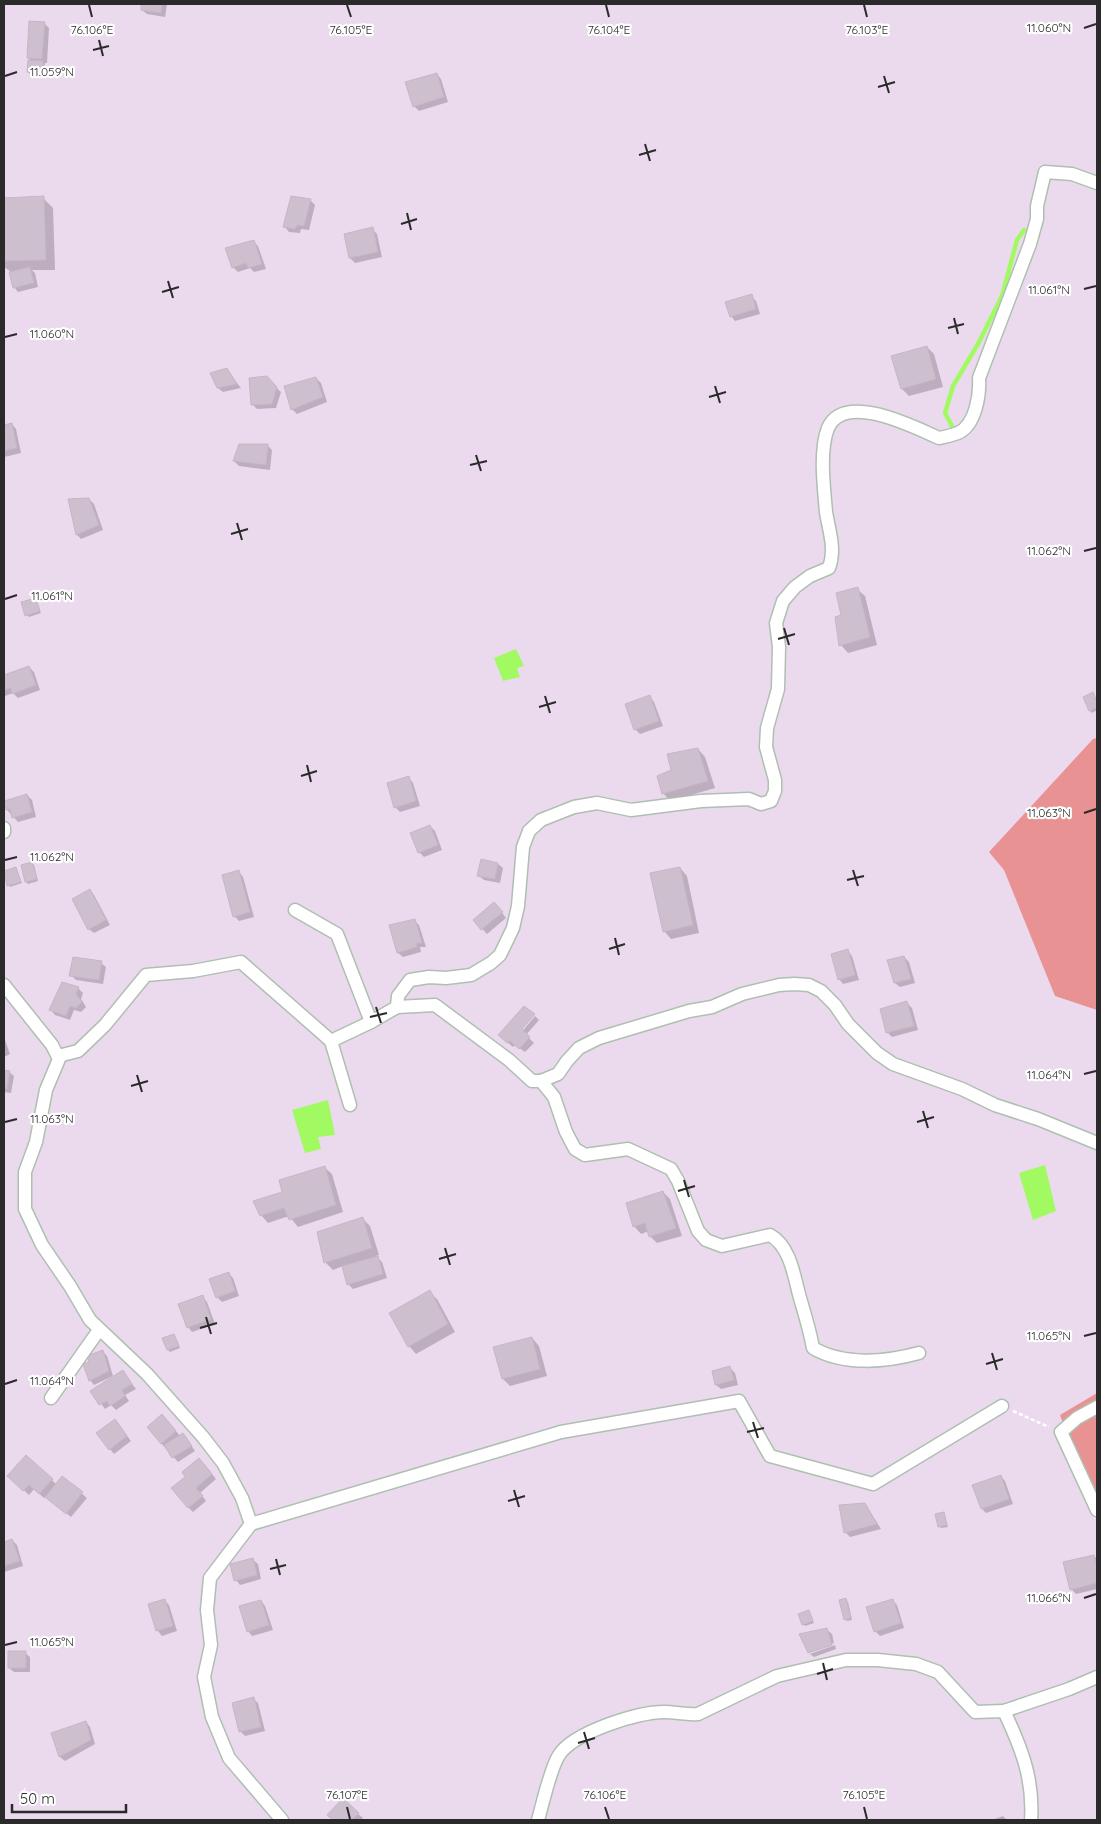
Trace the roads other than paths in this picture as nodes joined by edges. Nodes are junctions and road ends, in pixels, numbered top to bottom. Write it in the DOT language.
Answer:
graph roads {
  1 [pos="1097,183"];
  2 [pos="4,828"];
  3 [pos="4,832"];
  4 [pos="296,910"];
  5 [pos="4,985"];
  6 [pos="397,1007"];
  7 [pos="371,1022"];
  8 [pos="331,1041"];
  9 [pos="58,1056"];
  10 [pos="541,1081"];
  11 [pos="350,1105"];
  12 [pos="1097,1143"];
  13 [pos="99,1330"];
  14 [pos="919,1353"];
  15 [pos="51,1398"];
  16 [pos="1002,1406"];
  17 [pos="1097,1407"];
  18 [pos="1097,1510"];
  19 [pos="251,1524"];
  20 [pos="1097,1678"];
  21 [pos="1004,1711"];
  22 [pos="282,1820"];
  23 [pos="538,1820"];
  24 [pos="1031,1820"];
  1 -- 6 [label="street"];
  2 -- 3 [label="street"];
  4 -- 7 [label="street"];
  5 -- 9 [label="street"];
  6 -- 7 [label="street"];
  6 -- 10 [label="street"];
  7 -- 8 [label="street"];
  8 -- 9 [label="street"];
  8 -- 11 [label="street"];
  9 -- 13 [label="street"];
  10 -- 12 [label="street"];
  10 -- 14 [label="street"];
  13 -- 15 [label="street"];
  13 -- 19 [label="street"];
  16 -- 19 [label="street"];
  17 -- 18 [label="street"];
  19 -- 22 [label="street"];
  20 -- 21 [label="street"];
  21 -- 23 [label="street"];
  21 -- 24 [label="street"];
}
